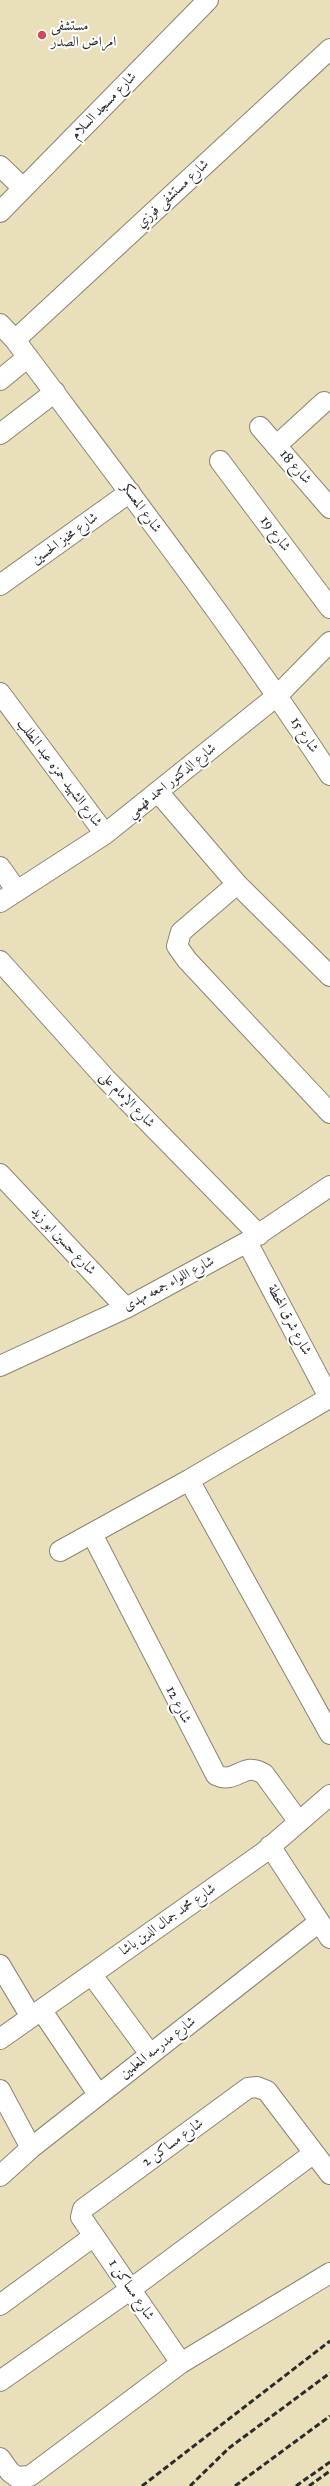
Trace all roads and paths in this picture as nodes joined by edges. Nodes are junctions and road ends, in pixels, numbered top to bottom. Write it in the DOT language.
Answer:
graph roads {
  1 [pos="208,0"];
  2 [pos="330,49"];
  3 [pos="0,166"];
  4 [pos="23,188"];
  5 [pos="0,212"];
  6 [pos="0,324"];
  7 [pos="15,340"];
  8 [pos="28,357"];
  9 [pos="0,380"];
  10 [pos="55,392"];
  11 [pos="324,402"];
  12 [pos="260,427"];
  13 [pos="0,434"];
  14 [pos="276,446"];
  15 [pos="220,461"];
  16 [pos="130,492"];
  17 [pos="330,508"];
  18 [pos="0,585"];
  19 [pos="330,608"];
  20 [pos="330,642"];
  21 [pos="0,693"];
  22 [pos="278,695"];
  23 [pos="330,774"];
  24 [pos="158,792"];
  25 [pos="105,834"];
  26 [pos="0,867"];
  27 [pos="237,884"];
  28 [pos="17,890"];
  29 [pos="0,902"];
  30 [pos="0,963"];
  31 [pos="330,976"];
  32 [pos="330,1113"];
  33 [pos="0,1174"];
  34 [pos="330,1186"];
  35 [pos="253,1238"];
  36 [pos="126,1308"];
  37 [pos="0,1366"];
  38 [pos="330,1398"];
  39 [pos="189,1480"];
  40 [pos="92,1534"];
  41 [pos="60,1551"];
  42 [pos="330,1734"];
  43 [pos="330,1795"];
  44 [pos="299,1822"];
  45 [pos="270,1846"];
  46 [pos="324,1930"];
  47 [pos="0,1965"];
  48 [pos="92,1974"];
  49 [pos="37,2014"];
  50 [pos="0,2039"];
  51 [pos="150,2054"];
  52 [pos="0,2090"];
  53 [pos="98,2094"];
  54 [pos="31,2148"];
  55 [pos="314,2153"];
  56 [pos="330,2174"];
  57 [pos="0,2176"];
  58 [pos="82,2217"];
  59 [pos="94,2236"];
  60 [pos="330,2273"];
  61 [pos="131,2290"];
  62 [pos="0,2305"];
  63 [pos="181,2363"];
  64 [pos="0,2381"];
  65 [pos="0,2458"];
  1 -- 4 [label="street, شارع مسجد السلام"];
  2 -- 7 [label="street, شارع مستشفى فوزي"];
  3 -- 4 [label="street"];
  4 -- 5 [label="street, شارع مسجد السلام"];
  6 -- 7 [label="street, شارع المعسكر"];
  7 -- 8 [label="street, شارع المعسكر"];
  8 -- 9 [label="street"];
  8 -- 10 [label="street, شارع المعسكر"];
  10 -- 13 [label="street"];
  10 -- 16 [label="street, شارع المعسكر"];
  11 -- 14 [label="street"];
  12 -- 14 [label="street, شارع 18"];
  14 -- 17 [label="street, شارع 18"];
  15 -- 19 [label="street, شارع 19"];
  16 -- 18 [label="street, شارع مخبز الحسين"];
  16 -- 22 [label="street, شارع المعسكر"];
  20 -- 22 [label="street, شارع الدكتور احمد فهمي"];
  21 -- 25 [label="street, شارع الشهيد حمزه عبد المطلب"];
  22 -- 23 [label="street, شارع 15"];
  22 -- 24 [label="street, شارع الدكتور احمد فهمي"];
  24 -- 25 [label="street, شارع الدكتور احمد فهمي"];
  24 -- 27 [label="street"];
  25 -- 28 [label="street, شارع الدكتور احمد فهمي"];
  26 -- 28 [label="street"];
  27 -- 31 [label="street"];
  27 -- 32 [label="street"];
  28 -- 29 [label="street, شارع الدكتور احمد فهمي"];
  30 -- 35 [label="street, شارع الإمام على"];
  33 -- 36 [label="street, شارع حسين ابو زيد"];
  34 -- 35 [label="street, شارع اللواء جمعه مهدى"];
  35 -- 36 [label="street, شارع اللواء جمعه مهدى"];
  35 -- 38 [label="street, شارع شرق المحطة"];
  36 -- 37 [label="street, شارع اللواء جمعه مهدى"];
  38 -- 39 [label="street"];
  39 -- 40 [label="street"];
  39 -- 42 [label="street"];
  40 -- 41 [label="street"];
  40 -- 44 [label="street, شارع 12"];
  43 -- 44 [label="street, شارع محمد جمال الدين باشا"];
  44 -- 45 [label="street, شارع محمد جمال الدين باشا"];
  45 -- 46 [label="street, شارع مدرسه المعلمين"];
  45 -- 48 [label="street, شارع محمد جمال الدين باشا"];
  46 -- 51 [label="street, شارع مدرسه المعلمين"];
  47 -- 49 [label="street"];
  48 -- 49 [label="street, شارع محمد جمال الدين باشا"];
  48 -- 51 [label="street"];
  49 -- 50 [label="street, شارع محمد جمال الدين باشا"];
  49 -- 53 [label="street"];
  51 -- 53 [label="street, شارع مدرسه المعلمين"];
  52 -- 54 [label="street"];
  53 -- 54 [label="street, شارع مدرسه المعلمين"];
  54 -- 57 [label="street, شارع مدرسه المعلمين"];
  55 -- 56 [label="street, شارع مساكن 2"];
  55 -- 58 [label="street, شارع مساكن 2"];
  55 -- 61 [label="street"];
  58 -- 59 [label="street, شارع مساكن 1"];
  59 -- 61 [label="street, شارع مساكن 1"];
  59 -- 62 [label="street"];
  60 -- 63 [label="street"];
  61 -- 63 [label="street, شارع مساكن 1"];
  61 -- 64 [label="street"];
  63 -- 65 [label="street"];
}
